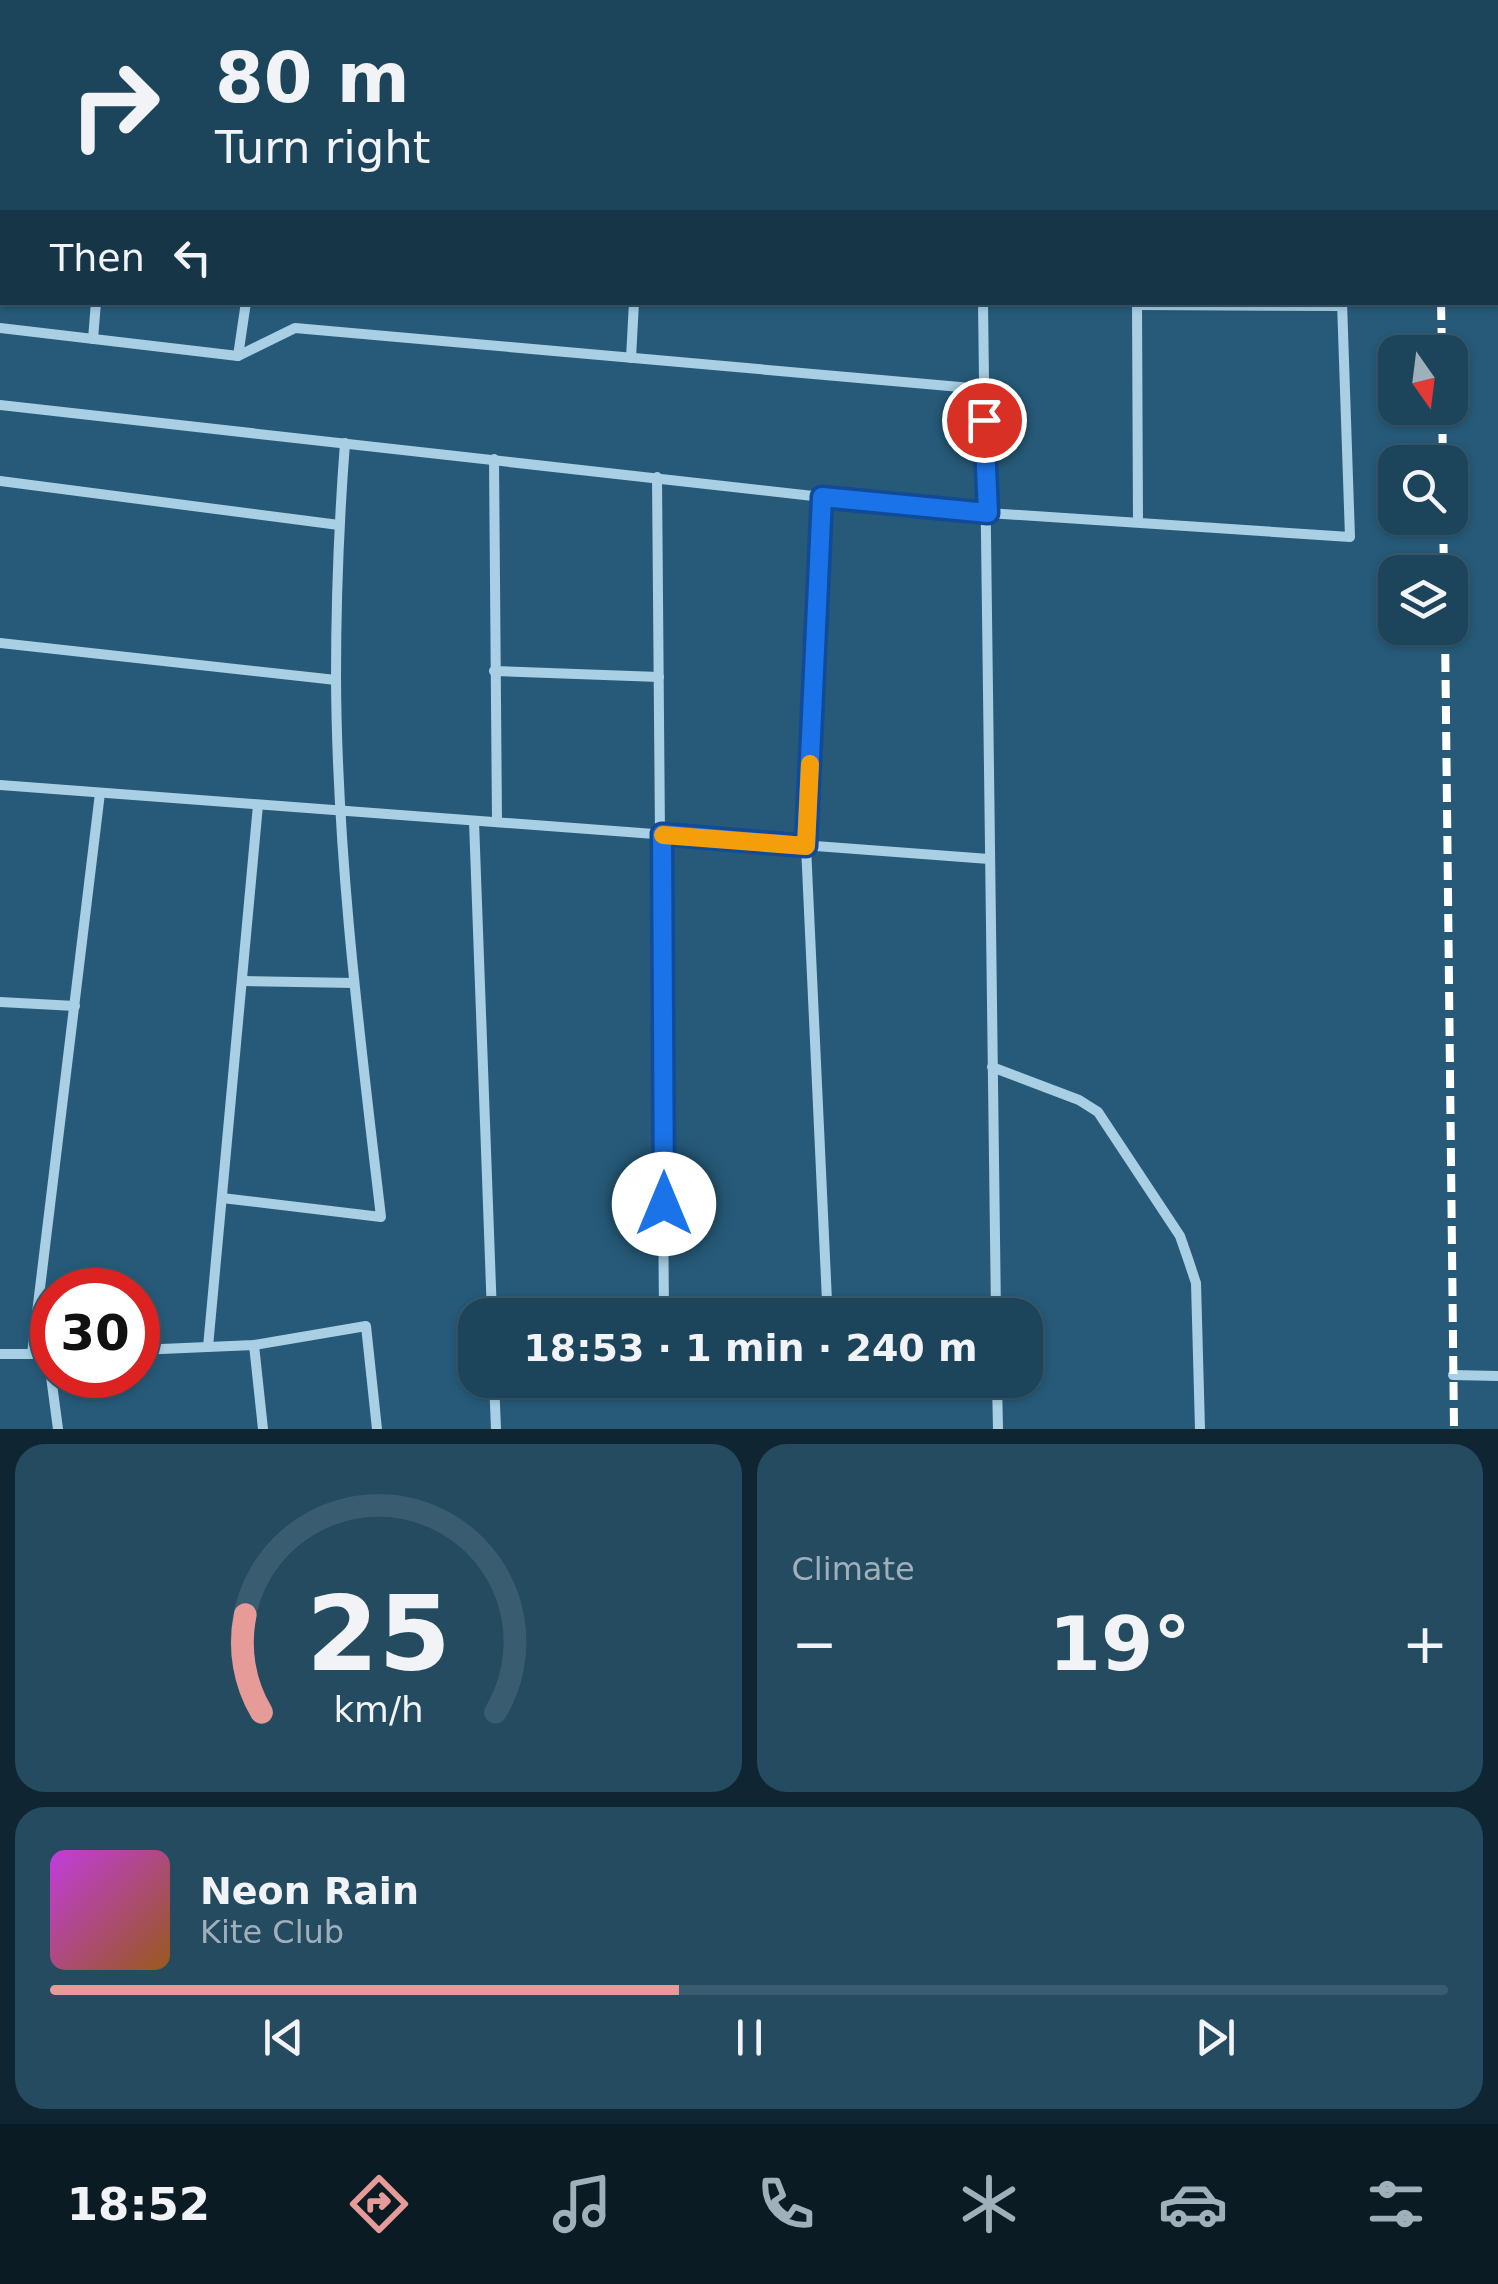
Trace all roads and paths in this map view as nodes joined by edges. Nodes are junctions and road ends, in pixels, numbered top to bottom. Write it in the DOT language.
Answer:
graph roads {
  1 [pos="96,305"];
  2 [pos="246,305"];
  3 [pos="634,305"];
  4 [pos="983,305"];
  5 [pos="1137,305"];
  6 [pos="1342,305"];
  7 [pos="0,328"];
  8 [pos="93,339"];
  9 [pos="238,356"];
  10 [pos="630,358"];
  11 [pos="983,389"];
  12 [pos="0,405"];
  13 [pos="345,443"];
  14 [pos="494,459"];
  15 [pos="657,477"];
  16 [pos="0,481"];
  17 [pos="822,497"];
  18 [pos="988,513"];
  19 [pos="1138,522"];
  20 [pos="339,525"];
  21 [pos="0,643"];
  22 [pos="494,671"];
  23 [pos="658,676"];
  24 [pos="336,680"];
  25 [pos="0,785"];
  26 [pos="100,793"];
  27 [pos="258,804"];
  28 [pos="342,811"];
  29 [pos="474,821"];
  30 [pos="497,822"];
  31 [pos="662,834"];
  32 [pos="806,846"];
  33 [pos="988,859"];
  34 [pos="243,981"];
  35 [pos="354,983"];
  36 [pos="0,1002"];
  37 [pos="75,1006"];
  38 [pos="992,1067"];
  39 [pos="222,1198"];
  40 [pos="43,1268"];
  41 [pos="491,1298"];
  42 [pos="664,1298"];
  43 [pos="827,1298"];
  44 [pos="996,1298"];
  45 [pos="254,1345"];
  46 [pos="208,1347"];
  47 [pos="160,1349"];
  48 [pos="0,1354"];
  49 [pos="30,1354"];
  50 [pos="1453,1376"];
  51 [pos="1498,1376"];
  52 [pos="55,1398"];
  53 [pos="495,1398"];
  54 [pos="997,1398"];
  55 [pos="58,1429"];
  56 [pos="263,1429"];
  57 [pos="377,1429"];
  58 [pos="496,1429"];
  59 [pos="998,1429"];
  60 [pos="1200,1429"];
  1 -- 8 [label="street"];
  2 -- 9 [label="street"];
  3 -- 10 [label="street"];
  4 -- 11 [label="street"];
  5 -- 19 [label="street"];
  6 -- 19 [label="street"];
  7 -- 8 [label="street"];
  8 -- 9 [label="street"];
  9 -- 10 [label="street"];
  10 -- 11 [label="street"];
  11 -- 18 [label="street"];
  12 -- 13 [label="street"];
  13 -- 14 [label="street"];
  13 -- 20 [label="street"];
  14 -- 15 [label="street"];
  14 -- 22 [label="street"];
  15 -- 17 [label="street"];
  15 -- 23 [label="street"];
  16 -- 20 [label="street"];
  17 -- 18 [label="street"];
  17 -- 32 [label="street"];
  18 -- 19 [label="street"];
  18 -- 33 [label="street"];
  20 -- 24 [label="street"];
  21 -- 24 [label="street"];
  22 -- 23 [label="street"];
  22 -- 30 [label="street"];
  23 -- 31 [label="street"];
  24 -- 28 [label="street"];
  25 -- 26 [label="street"];
  26 -- 27 [label="street"];
  26 -- 37 [label="street"];
  27 -- 28 [label="street"];
  27 -- 34 [label="street"];
  28 -- 29 [label="street"];
  28 -- 35 [label="street"];
  29 -- 30 [label="street"];
  29 -- 41 [label="street"];
  30 -- 31 [label="street"];
  31 -- 32 [label="street"];
  31 -- 42 [label="street"];
  32 -- 33 [label="street"];
  32 -- 43 [label="street"];
  33 -- 38 [label="street"];
  34 -- 35 [label="street"];
  34 -- 39 [label="street"];
  35 -- 39 [label="street"];
  36 -- 37 [label="street"];
  37 -- 40 [label="street"];
  38 -- 44 [label="street"];
  38 -- 60 [label="street"];
  39 -- 46 [label="street"];
  45 -- 46 [label="street"];
  45 -- 56 [label="street"];
  45 -- 57 [label="street"];
  46 -- 47 [label="street"];
  48 -- 49 [label="street"];
  50 -- 51 [label="street"];
  52 -- 55 [label="street"];
  53 -- 58 [label="street"];
  54 -- 59 [label="street"];
}
